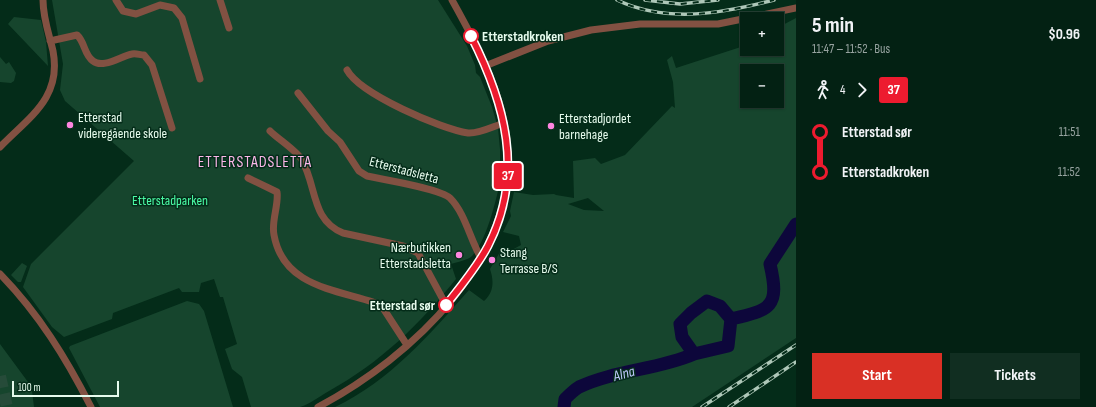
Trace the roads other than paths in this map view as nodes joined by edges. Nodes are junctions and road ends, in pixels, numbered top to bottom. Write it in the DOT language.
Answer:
graph roads {
  1 [pos="43,0"];
  2 [pos="116,0"];
  3 [pos="220,0"];
  4 [pos="452,0"];
  5 [pos="796,8"];
  6 [pos="229,28"];
  7 [pos="50,41"];
  8 [pos="485,66"];
  9 [pos="347,70"];
  10 [pos="200,79"];
  11 [pos="298,93"];
  12 [pos="504,123"];
  13 [pos="172,128"];
  14 [pos="270,131"];
  15 [pos="0,147"];
  16 [pos="248,178"];
  17 [pos="481,258"];
  18 [pos="0,274"];
  19 [pos="446,305"];
  20 [pos="407,345"];
  21 [pos="91,407"];
  22 [pos="318,407"];
  1 -- 7 [label="street"];
  2 -- 10 [label="street"];
  3 -- 6 [label="street"];
  4 -- 8 [label="street"];
  5 -- 8 [label="street"];
  7 -- 13 [label="street"];
  7 -- 15 [label="street"];
  8 -- 12 [label="street"];
  9 -- 12 [label="street"];
  11 -- 17 [label="street, Etterstadsletta"];
  12 -- 17 [label="street"];
  14 -- 19 [label="street"];
  16 -- 20 [label="street"];
  17 -- 19 [label="street"];
  18 -- 21 [label="street"];
  19 -- 20 [label="street"];
  20 -- 22 [label="street"];
}
